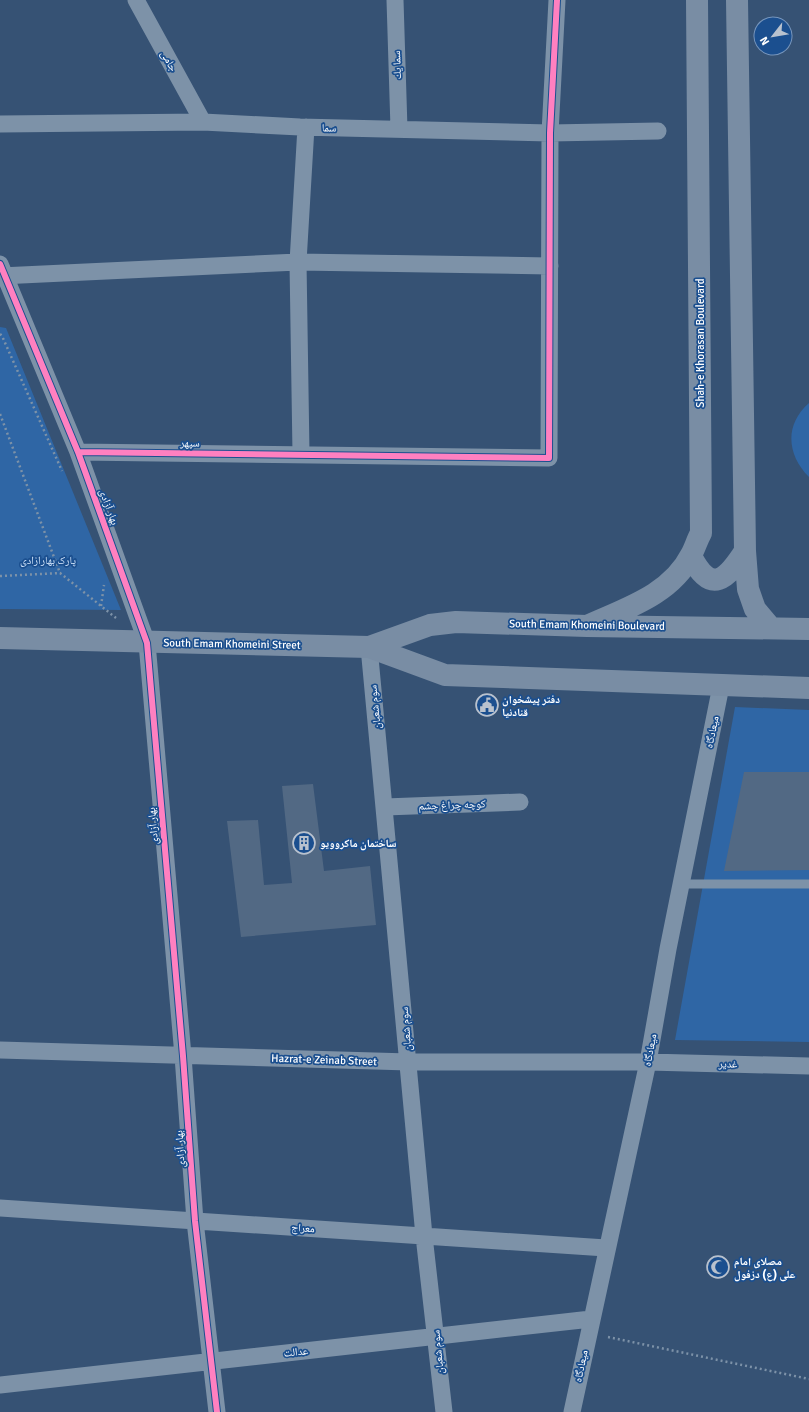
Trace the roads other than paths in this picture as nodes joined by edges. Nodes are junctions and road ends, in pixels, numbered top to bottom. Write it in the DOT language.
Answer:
graph roads {
  1 [pos="136,0"];
  2 [pos="394,0"];
  3 [pos="557,0"];
  4 [pos="696,0"];
  5 [pos="737,0"];
  6 [pos="203,122"];
  7 [pos="0,124"];
  8 [pos="306,128"];
  9 [pos="399,129"];
  10 [pos="658,131"];
  11 [pos="550,133"];
  12 [pos="298,262"];
  13 [pos="550,266"];
  14 [pos="2,272"];
  15 [pos="78,452"];
  16 [pos="301,454"];
  17 [pos="745,551"];
  18 [pos="691,556"];
  19 [pos="587,626"];
  20 [pos="771,628"];
  21 [pos="809,629"];
  22 [pos="0,638"];
  23 [pos="147,642"];
  24 [pos="369,647"];
  25 [pos="721,686"];
  26 [pos="809,688"];
  27 [pos="520,802"];
  28 [pos="385,807"];
  29 [pos="681,884"];
  30 [pos="809,884"];
  31 [pos="0,1050"];
  32 [pos="183,1056"];
  33 [pos="409,1062"];
  34 [pos="648,1062"];
  35 [pos="809,1066"];
  36 [pos="0,1208"];
  37 [pos="195,1221"];
  38 [pos="424,1236"];
  39 [pos="606,1248"];
  40 [pos="590,1326"];
  41 [pos="436,1336"];
  42 [pos="212,1361"];
  43 [pos="0,1385"];
  44 [pos="217,1412"];
  45 [pos="444,1412"];
  46 [pos="572,1412"];
  1 -- 6 [label="street, جامی"];
  2 -- 9 [label="street, سما يك"];
  3 -- 11 [label="street"];
  4 -- 18 [label="main road, Shah-e Khorasan Boulevard"];
  5 -- 17 [label="main road"];
  6 -- 7 [label="street, سما"];
  6 -- 8 [label="street, سما"];
  8 -- 9 [label="street, سما"];
  8 -- 12 [label="street"];
  9 -- 11 [label="street, سما"];
  10 -- 11 [label="street, سما"];
  11 -- 13 [label="street"];
  12 -- 13 [label="street"];
  12 -- 14 [label="street"];
  12 -- 16 [label="street"];
  13 -- 16 [label="street, سپهر"];
  14 -- 15 [label="street, بهار آزادی"];
  15 -- 16 [label="street, سپهر"];
  15 -- 23 [label="street, بهار آزادی"];
  17 -- 18 [label="main road"];
  17 -- 20 [label="main road"];
  18 -- 19 [label="main road, Shah-e Khorasan Boulevard"];
  19 -- 20 [label="main road, South Emam Khomeini Boulevard"];
  19 -- 24 [label="main road, South Emam Khomeini Boulevard"];
  20 -- 21 [label="main road, South Emam Khomeini Boulevard"];
  22 -- 23 [label="main road, South Emam Khomeini Street"];
  23 -- 24 [label="main road, South Emam Khomeini Street"];
  23 -- 32 [label="street, بهار آزادی"];
  24 -- 25 [label="main road"];
  24 -- 28 [label="street, سوم شعبان"];
  25 -- 26 [label="main road"];
  25 -- 29 [label="street, میعادگاه"];
  27 -- 28 [label="street, کوچه چراغ چشم"];
  28 -- 33 [label="street, سوم شعبان"];
  29 -- 30 [label="lane"];
  29 -- 34 [label="street, میعادگاه"];
  31 -- 32 [label="street, Hazrat-e Zeinab Street"];
  32 -- 33 [label="street, Hazrat-e Zeinab Street"];
  32 -- 37 [label="street, بهار آزادی"];
  33 -- 34 [label="street, Hazrat-e Zeinab Street"];
  33 -- 38 [label="street, سوم شعبان"];
  34 -- 35 [label="street, غدیر"];
  34 -- 39 [label="street, میعادگاه"];
  36 -- 37 [label="street, معراج"];
  37 -- 38 [label="street, معراج"];
  37 -- 42 [label="street, بهار آزادی"];
  38 -- 39 [label="street, معراج"];
  38 -- 41 [label="street, سوم شعبان"];
  39 -- 40 [label="street, میعادگاه"];
  40 -- 41 [label="street, عدالت"];
  40 -- 46 [label="street, میعادگاه"];
  41 -- 42 [label="street, عدالت"];
  41 -- 45 [label="street, سوم شعبان"];
  42 -- 43 [label="street, عدالت"];
  42 -- 44 [label="street, بهار آزادی"];
}
